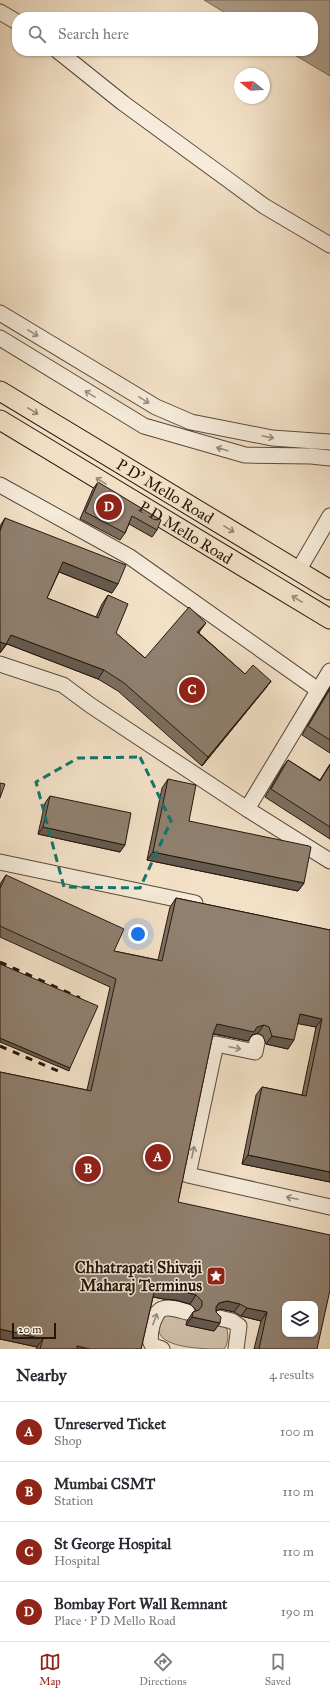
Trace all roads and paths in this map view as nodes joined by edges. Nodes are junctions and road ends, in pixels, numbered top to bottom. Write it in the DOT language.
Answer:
graph roads {
  1 [pos="0,12"];
  2 [pos="12,19"];
  3 [pos="64,56"];
  4 [pos="330,245"];
  5 [pos="0,313"];
  6 [pos="0,338"];
  7 [pos="0,391"];
  8 [pos="0,420"];
  9 [pos="330,442"];
  10 [pos="311,456"];
  11 [pos="330,458"];
  12 [pos="330,467"];
  13 [pos="0,485"];
  14 [pos="330,516"];
  15 [pos="298,571"];
  16 [pos="330,590"];
  17 [pos="330,619"];
  18 [pos="0,664"];
  19 [pos="330,671"];
  20 [pos="318,690"];
  21 [pos="247,809"];
  22 [pos="330,861"];
  23 [pos="0,862"];
  24 [pos="207,905"];
  25 [pos="257,1042"];
  26 [pos="330,1207"];
  27 [pos="187,1312"];
  28 [pos="219,1318"];
  29 [pos="162,1349"];
  30 [pos="236,1349"];
  1 -- 2 [label="lane"];
  3 -- 4 [label="lane"];
  5 -- 9 [label="lane, one-way"];
  10 -- 6 [label="lane, one-way"];
  7 -- 15 [label="main road, P D' Mello Road, one-way"];
  17 -- 8 [label="main road, P D Mello Road, one-way"];
  10 -- 11 [label="lane"];
  10 -- 12 [label="lane"];
  13 -- 20 [label="lane"];
  14 -- 15 [label="lane"];
  15 -- 16 [label="main road, P D' Mello Road"];
  18 -- 21 [label="lane"];
  19 -- 20 [label="lane"];
  20 -- 21 [label="lane"];
  21 -- 22 [label="lane"];
  23 -- 24 [label="lane"];
  26 -- 25 [label="lane, one-way"];
  29 -- 27 [label="lane, one-way"];
  28 -- 30 [label="lane"];
}
